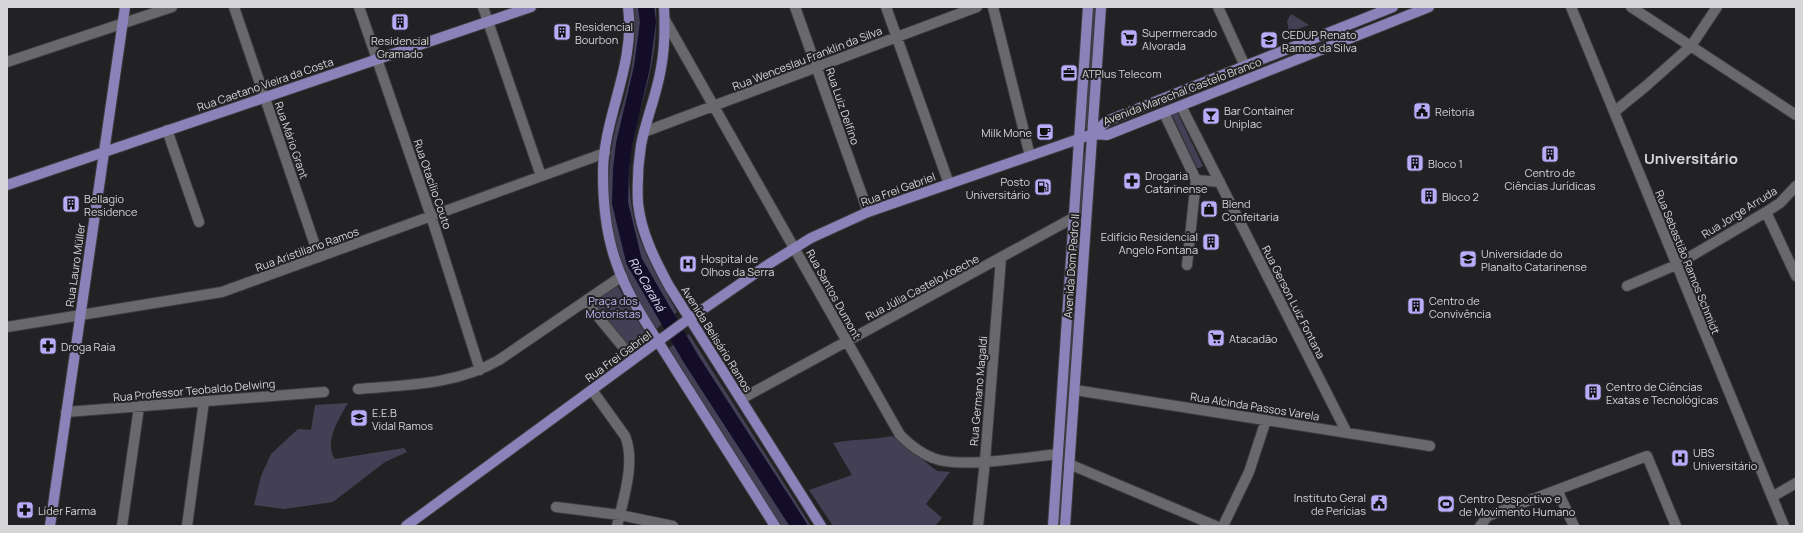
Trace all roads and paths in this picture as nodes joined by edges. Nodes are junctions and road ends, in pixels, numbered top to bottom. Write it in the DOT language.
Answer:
graph roads {
  1 [pos="125,7"];
  2 [pos="172,7"];
  3 [pos="234,7"];
  4 [pos="359,7"];
  5 [pos="483,7"];
  6 [pos="531,7"];
  7 [pos="628,7"];
  8 [pos="664,7"];
  9 [pos="795,7"];
  10 [pos="886,7"];
  11 [pos="977,7"];
  12 [pos="993,7"];
  13 [pos="1088,7"];
  14 [pos="1101,7"];
  15 [pos="1218,7"];
  16 [pos="1393,7"];
  17 [pos="1429,7"];
  18 [pos="1571,7"];
  19 [pos="1631,7"];
  20 [pos="1717,7"];
  21 [pos="665,20"];
  22 [pos="488,22"];
  23 [pos="123,23"];
  24 [pos="897,37"];
  25 [pos="1691,46"];
  26 [pos="377,59"];
  27 [pos="7,62"];
  28 [pos="1245,66"];
  29 [pos="817,67"];
  30 [pos="1170,96"];
  31 [pos="265,97"];
  32 [pos="714,106"];
  33 [pos="1181,106"];
  34 [pos="1614,112"];
  35 [pos="1164,113"];
  36 [pos="1796,115"];
  37 [pos="167,130"];
  38 [pos="644,132"];
  39 [pos="1092,134"];
  40 [pos="1079,139"];
  41 [pos="104,152"];
  42 [pos="605,153"];
  43 [pos="1030,156"];
  44 [pos="541,176"];
  45 [pos="1196,180"];
  46 [pos="1220,182"];
  47 [pos="7,184"];
  48 [pos="949,184"];
  49 [pos="1796,186"];
  50 [pos="868,212"];
  51 [pos="1766,212"];
  52 [pos="431,216"];
  53 [pos="1073,218"];
  54 [pos="199,222"];
  55 [pos="794,248"];
  56 [pos="319,257"];
  57 [pos="1001,258"];
  58 [pos="1187,265"];
  59 [pos="1676,265"];
  60 [pos="622,276"];
  61 [pos="1796,276"];
  62 [pos="1627,286"];
  63 [pos="585,301"];
  64 [pos="80,315"];
  65 [pos="686,321"];
  66 [pos="7,327"];
  67 [pos="661,339"];
  68 [pos="847,341"];
  69 [pos="633,359"];
  70 [pos="480,370"];
  71 [pos="358,389"];
  72 [pos="592,390"];
  73 [pos="1075,390"];
  74 [pos="324,392"];
  75 [pos="741,399"];
  76 [pos="204,401"];
  77 [pos="139,407"];
  78 [pos="66,412"];
  79 [pos="1266,420"];
  80 [pos="1347,433"];
  81 [pos="1430,446"];
  82 [pos="1058,454"];
  83 [pos="985,461"];
  84 [pos="1069,464"];
  85 [pos="1796,483"];
  86 [pos="1557,490"];
  87 [pos="1772,497"];
  88 [pos="556,507"];
  89 [pos="620,515"];
  90 [pos="50,526"];
  91 [pos="122,526"];
  92 [pos="187,526"];
  93 [pos="406,526"];
  94 [pos="618,526"];
  95 [pos="673,526"];
  96 [pos="775,526"];
  97 [pos="821,526"];
  98 [pos="978,526"];
  99 [pos="1053,526"];
  100 [pos="1065,526"];
  101 [pos="1216,526"];
  102 [pos="1223,526"];
  103 [pos="1480,526"];
  104 [pos="1574,526"];
  105 [pos="1676,526"];
  106 [pos="1784,526"];
  1 -- 23 [label="main road, Rua Lauro Müller"];
  2 -- 23 [label="street"];
  3 -- 31 [label="street, Rua Mário Grant"];
  4 -- 26 [label="street, Rua Otacílio Couto"];
  5 -- 22 [label="street"];
  6 -- 22 [label="main road, Rua Caetano Vieira da Costa"];
  7 -- 42 [label="main road"];
  8 -- 21 [label="main road, Avenida Belisário Ramos"];
  9 -- 29 [label="street, Rua Luiz Delfino"];
  10 -- 24 [label="street"];
  11 -- 24 [label="street, Rua Wenceslau Franklin da Silva"];
  12 -- 43 [label="street"];
  13 -- 40 [label="main road, Avenida Dom Pedro II"];
  14 -- 39 [label="main road, Avenida Dom Pedro II"];
  15 -- 28 [label="street"];
  16 -- 28 [label="main road, Avenida Marechal Castelo Branco"];
  17 -- 33 [label="main road, Avenida Marechal Castelo Branco"];
  18 -- 34 [label="street, Rua Sebastião Ramos Schmidt"];
  19 -- 25 [label="street"];
  20 -- 25 [label="street"];
  21 -- 32 [label="street, Rua Santos Dumont"];
  21 -- 38 [label="main road, Avenida Belisário Ramos"];
  22 -- 26 [label="main road, Rua Caetano Vieira da Costa"];
  22 -- 44 [label="street"];
  23 -- 27 [label="street"];
  23 -- 41 [label="main road, Rua Lauro Müller"];
  24 -- 29 [label="street, Rua Wenceslau Franklin da Silva"];
  24 -- 48 [label="street"];
  25 -- 34 [label="street"];
  25 -- 36 [label="street"];
  26 -- 31 [label="main road, Rua Caetano Vieira da Costa"];
  26 -- 52 [label="street, Rua Otacílio Couto"];
  28 -- 30 [label="main road, Avenida Marechal Castelo Branco"];
  29 -- 32 [label="street, Rua Wenceslau Franklin da Silva"];
  29 -- 50 [label="street, Rua Luiz Delfino"];
  30 -- 33 [label="main road"];
  30 -- 35 [label="main road"];
  30 -- 39 [label="main road, Avenida Marechal Castelo Branco"];
  31 -- 37 [label="main road, Rua Caetano Vieira da Costa"];
  31 -- 56 [label="street, Rua Mário Grant"];
  32 -- 38 [label="street, Rua Wenceslau Franklin da Silva"];
  32 -- 55 [label="street, Rua Santos Dumont"];
  33 -- 35 [label="main road, Avenida Marechal Castelo Branco"];
  33 -- 46 [label="street, Rua Gerson Luiz Fontana"];
  34 -- 59 [label="street, Rua Sebastião Ramos Schmidt"];
  35 -- 39 [label="main road, Avenida Marechal Castelo Branco"];
  35 -- 45 [label="street"];
  37 -- 41 [label="main road, Rua Caetano Vieira da Costa"];
  37 -- 54 [label="street"];
  38 -- 65 [label="main road, Avenida Belisário Ramos"];
  39 -- 40 [label="main road, Rua Frei Gabriel"];
  39 -- 73 [label="main road, Avenida Dom Pedro II"];
  40 -- 43 [label="main road, Rua Frei Gabriel"];
  40 -- 53 [label="main road, Avenida Dom Pedro II"];
  41 -- 47 [label="main road, Rua Caetano Vieira da Costa"];
  41 -- 64 [label="main road, Rua Lauro Müller"];
  42 -- 44 [label="street, Rua Aristiliano Ramos"];
  42 -- 60 [label="main road"];
  43 -- 48 [label="main road, Rua Frei Gabriel"];
  44 -- 52 [label="street, Rua Aristiliano Ramos"];
  45 -- 46 [label="street"];
  45 -- 58 [label="street"];
  46 -- 80 [label="street, Rua Gerson Luiz Fontana"];
  48 -- 50 [label="main road, Rua Frei Gabriel"];
  49 -- 51 [label="street, Rua Jorge Arruda"];
  50 -- 55 [label="main road, Rua Frei Gabriel"];
  51 -- 59 [label="street, Rua Jorge Arruda"];
  51 -- 61 [label="street"];
  52 -- 56 [label="street, Rua Aristiliano Ramos"];
  52 -- 70 [label="street, Rua Otacílio Couto"];
  53 -- 57 [label="street, Rua Júlia Castelo Koeche"];
  53 -- 82 [label="main road, Avenida Dom Pedro II"];
  55 -- 65 [label="main road, Rua Frei Gabriel"];
  55 -- 68 [label="street, Rua Santos Dumont"];
  56 -- 64 [label="street, Rua Aristiliano Ramos"];
  57 -- 68 [label="street, Rua Júlia Castelo Koeche"];
  57 -- 83 [label="street, Rua Germano Magaldi"];
  59 -- 62 [label="street, Rua Jorge Arruda"];
  59 -- 87 [label="street, Rua Sebastião Ramos Schmidt"];
  60 -- 63 [label="street"];
  60 -- 67 [label="main road"];
  63 -- 69 [label="street"];
  63 -- 70 [label="street"];
  64 -- 66 [label="street, Rua Aristiliano Ramos"];
  64 -- 78 [label="main road, Rua Lauro Müller"];
  65 -- 67 [label="main road, Rua Frei Gabriel"];
  65 -- 75 [label="main road, Avenida Belisário Ramos"];
  67 -- 69 [label="main road, Rua Frei Gabriel"];
  67 -- 96 [label="main road"];
  68 -- 75 [label="street, Rua Júlia Castelo Koeche"];
  68 -- 83 [label="street, Rua Santos Dumont"];
  69 -- 72 [label="main road, Rua Frei Gabriel"];
  70 -- 71 [label="street"];
  72 -- 89 [label="street"];
  72 -- 93 [label="main road, Rua Frei Gabriel"];
  73 -- 79 [label="street, Rua Alcinda Passos Varela"];
  73 -- 84 [label="main road, Avenida Dom Pedro II"];
  74 -- 76 [label="street, Rua Professor Teobaldo Delwing"];
  75 -- 97 [label="main road, Avenida Belisário Ramos"];
  76 -- 77 [label="street, Rua Professor Teobaldo Delwing"];
  76 -- 92 [label="street"];
  77 -- 78 [label="street, Rua Professor Teobaldo Delwing"];
  77 -- 91 [label="street"];
  78 -- 90 [label="main road, Rua Lauro Müller"];
  79 -- 80 [label="street, Rua Alcinda Passos Varela"];
  79 -- 102 [label="street"];
  80 -- 81 [label="street, Rua Alcinda Passos Varela"];
  82 -- 83 [label="street, Rua Santos Dumont"];
  82 -- 99 [label="main road, Avenida Dom Pedro II"];
  83 -- 98 [label="street, Rua Germano Magaldi"];
  84 -- 100 [label="main road, Avenida Dom Pedro II"];
  84 -- 101 [label="street"];
  85 -- 87 [label="street"];
  86 -- 103 [label="street"];
  86 -- 104 [label="street"];
  86 -- 105 [label="street"];
  87 -- 106 [label="street, Rua Sebastião Ramos Schmidt"];
  88 -- 89 [label="street"];
  89 -- 94 [label="street"];
  89 -- 95 [label="street"];
}
